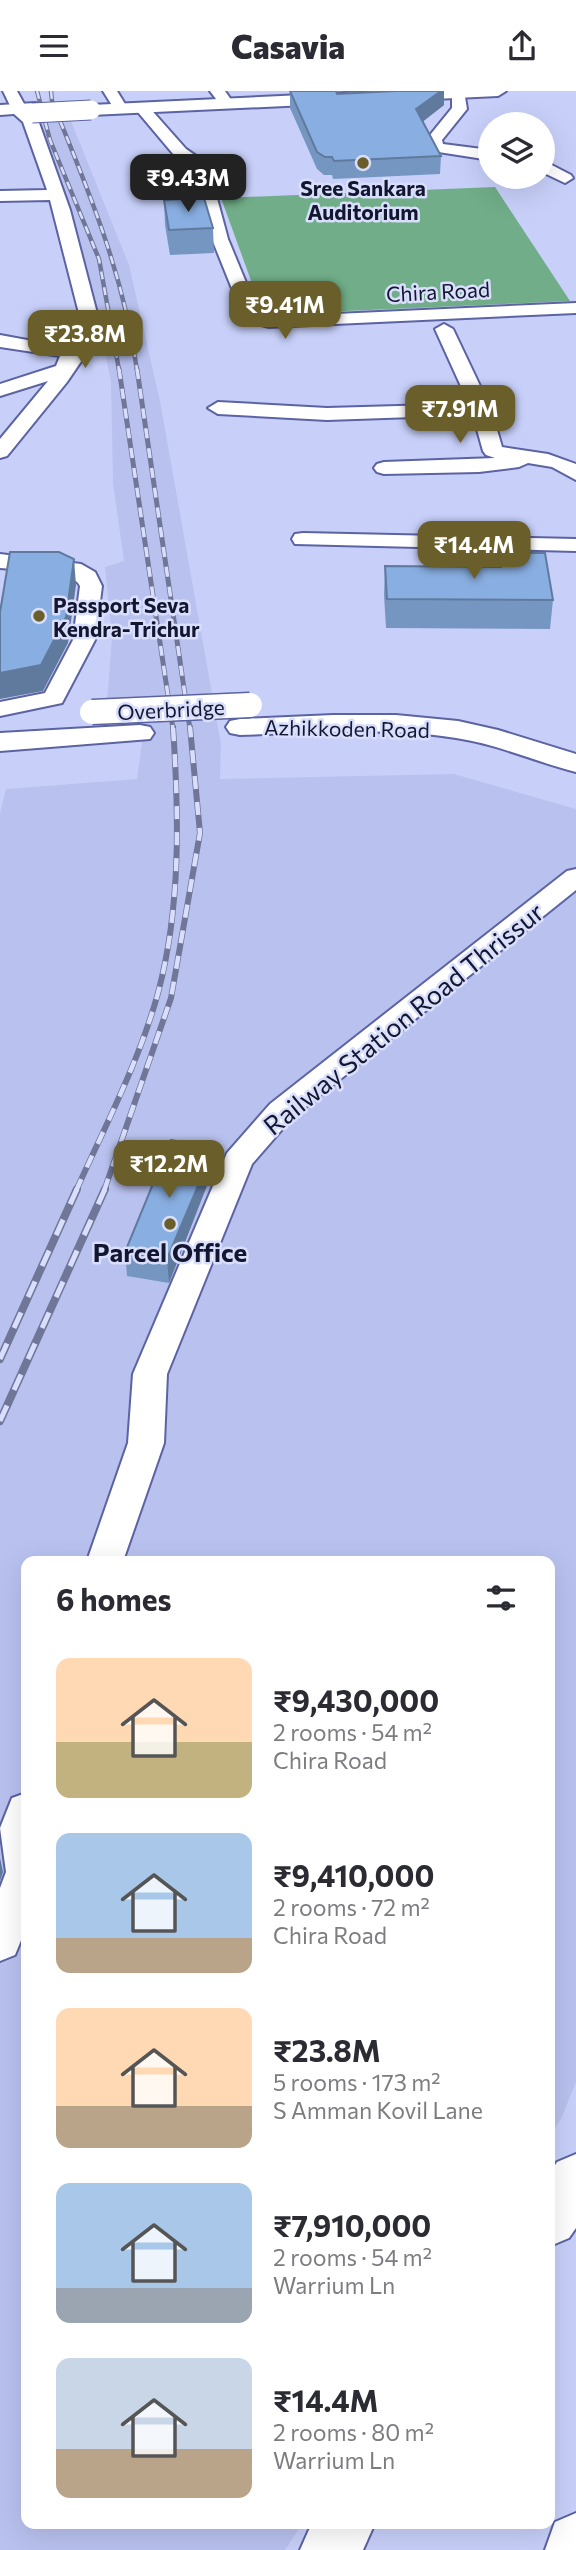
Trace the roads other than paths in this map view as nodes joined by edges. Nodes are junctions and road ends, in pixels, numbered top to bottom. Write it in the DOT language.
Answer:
graph roads {
  1 [pos="10,91"];
  2 [pos="395,91"];
  3 [pos="498,91"];
  4 [pos="331,92"];
  5 [pos="458,93"];
  6 [pos="114,98"];
  7 [pos="222,98"];
  8 [pos="91,108"];
  9 [pos="142,108"];
  10 [pos="27,111"];
  11 [pos="0,113"];
  12 [pos="478,153"];
  13 [pos="555,172"];
  14 [pos="565,178"];
  15 [pos="57,195"];
  16 [pos="0,196"];
  17 [pos="576,308"];
  18 [pos="444,329"];
  19 [pos="0,341"];
  20 [pos="65,369"];
  21 [pos="0,390"];
  22 [pos="218,408"];
  23 [pos="481,409"];
  24 [pos="0,452"];
  25 [pos="539,459"];
  26 [pos="384,468"];
  27 [pos="576,474"];
  28 [pos="303,539"];
  29 [pos="576,545"];
  30 [pos="0,561"];
  31 [pos="0,709"];
  32 [pos="245,716"];
  33 [pos="0,719"];
  34 [pos="0,742"];
  35 [pos="576,748"];
  36 [pos="576,763"];
  37 [pos="576,877"];
  38 [pos="106,1556"];
  39 [pos="21,1826"];
  40 [pos="21,1843"];
  41 [pos="21,1885"];
  42 [pos="0,1941"];
  43 [pos="576,2181"];
  44 [pos="555,2212"];
  45 [pos="342,2529"];
  46 [pos="576,2543"];
  47 [pos="330,2550"];
  48 [pos="575,2550"];
  1 -- 10 [label="street"];
  2 -- 4 [label="main road"];
  3 -- 5 [label="main road"];
  4 -- 7 [label="main road"];
  5 -- 7 [label="main road"];
  5 -- 12 [label="street"];
  6 -- 7 [label="main road"];
  6 -- 8 [label="main road"];
  7 -- 9 [label="main road"];
  8 -- 9 [label="main road"];
  8 -- 10 [label="main road, bridge"];
  9 -- 17 [label="street, Chira Road"];
  10 -- 11 [label="main road"];
  10 -- 15 [label="street"];
  13 -- 14 [label="street"];
  15 -- 16 [label="street"];
  15 -- 20 [label="street"];
  18 -- 23 [label="street"];
  19 -- 20 [label="street"];
  20 -- 21 [label="street"];
  20 -- 24 [label="street"];
  22 -- 23 [label="street"];
  23 -- 25 [label="street"];
  25 -- 26 [label="street"];
  25 -- 27 [label="street"];
  28 -- 29 [label="street"];
  30 -- 31 [label="street"];
  32 -- 33 [label="main road, Overbridge, bridge"];
  32 -- 34 [label="main road"];
  32 -- 35 [label="main road"];
  32 -- 36 [label="main road, Azhikkoden Road"];
  37 -- 38 [label="street, Railway Station Road Thrissur"];
  39 -- 40 [label="street"];
  41 -- 42 [label="street"];
  43 -- 44 [label="main road"];
  45 -- 47 [label="main road"];
  46 -- 48 [label="main road"];
}
